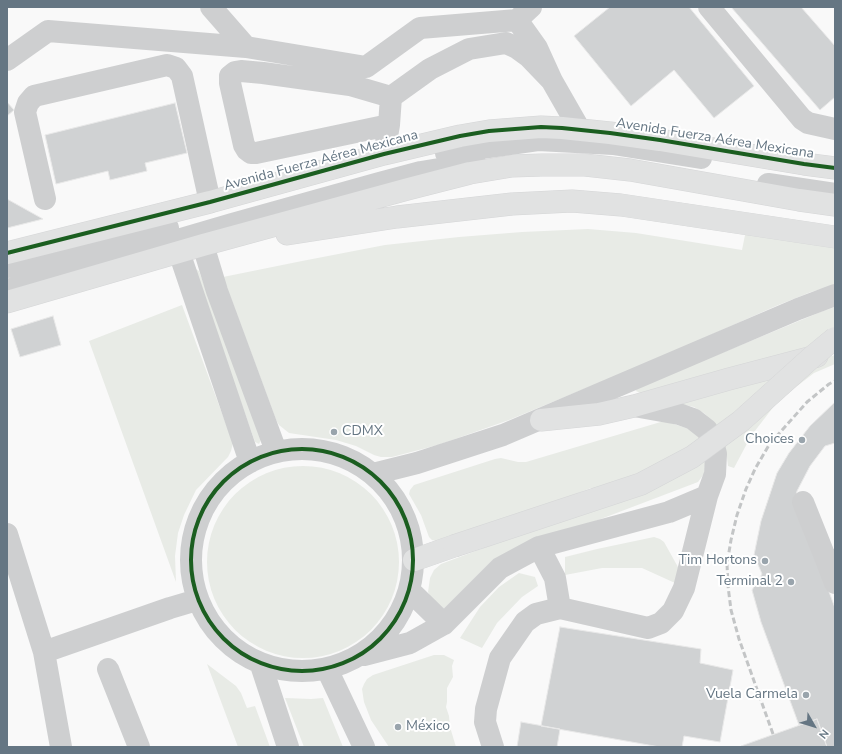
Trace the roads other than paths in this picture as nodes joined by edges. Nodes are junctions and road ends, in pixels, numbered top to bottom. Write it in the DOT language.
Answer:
graph roads {
  1 [pos="211,7"];
  2 [pos="708,7"];
  3 [pos="524,13"];
  4 [pos="246,47"];
  5 [pos="7,60"];
  6 [pos="552,81"];
  7 [pos="391,97"];
  8 [pos="389,125"];
  9 [pos="835,129"];
  10 [pos="580,130"];
  11 [pos="384,154"];
  12 [pos="835,168"];
  13 [pos="835,177"];
  14 [pos="835,194"];
  15 [pos="45,199"];
  16 [pos="210,202"];
  17 [pos="835,205"];
  18 [pos="835,237"];
  19 [pos="202,245"];
  20 [pos="179,252"];
  21 [pos="7,253"];
  22 [pos="7,267"];
  23 [pos="7,290"];
  24 [pos="835,295"];
  25 [pos="7,302"];
  26 [pos="835,338"];
  27 [pos="835,350"];
  28 [pos="634,406"];
  29 [pos="541,420"];
  30 [pos="276,451"];
  31 [pos="250,462"];
  32 [pos="373,474"];
  33 [pos="707,496"];
  34 [pos="803,502"];
  35 [pos="7,534"];
  36 [pos="540,547"];
  37 [pos="414,560"];
  38 [pos="831,561"];
  39 [pos="835,583"];
  40 [pos="409,590"];
  41 [pos="197,600"];
  42 [pos="560,608"];
  43 [pos="444,624"];
  44 [pos="44,652"];
  45 [pos="357,657"];
  46 [pos="261,665"];
  47 [pos="108,669"];
  48 [pos="327,669"];
  49 [pos="61,747"];
  50 [pos="138,747"];
  51 [pos="288,747"];
  52 [pos="364,747"];
  53 [pos="493,747"];
  1 -- 4 [label="street"];
  2 -- 9 [label="street"];
  3 -- 4 [label="street"];
  3 -- 6 [label="street"];
  4 -- 5 [label="street"];
  6 -- 7 [label="street"];
  6 -- 10 [label="street"];
  7 -- 8 [label="street"];
  7 -- 8 [label="street"];
  8 -- 11 [label="street"];
  10 -- 11 [label="main road, Avenida Fuerza Aérea Mexicana"];
  10 -- 12 [label="main road, Avenida Fuerza Aérea Mexicana"];
  11 -- 16 [label="main road, Avenida Fuerza Aérea Mexicana"];
  13 -- 22 [label="street"];
  14 -- 23 [label="street"];
  15 -- 16 [label="street"];
  16 -- 21 [label="main road, Avenida Fuerza Aérea Mexicana"];
  17 -- 19 [label="main road"];
  18 -- 19 [label="main road"];
  19 -- 20 [label="main road"];
  19 -- 30 [label="street"];
  20 -- 25 [label="main road"];
  20 -- 31 [label="street"];
  24 -- 29 [label="street"];
  26 -- 37 [label="main road, bridge"];
  27 -- 28 [label="main road"];
  28 -- 29 [label="main road"];
  28 -- 33 [label="street"];
  29 -- 32 [label="street"];
  30 -- 31 [label="street"];
  30 -- 32 [label="street"];
  31 -- 41 [label="street"];
  32 -- 37 [label="street"];
  33 -- 36 [label="street"];
  33 -- 42 [label="street"];
  34 -- 38 [label="street"];
  35 -- 44 [label="street"];
  36 -- 42 [label="street"];
  36 -- 43 [label="street"];
  37 -- 40 [label="street"];
  38 -- 39 [label="street"];
  40 -- 43 [label="street"];
  40 -- 45 [label="street"];
  41 -- 44 [label="street"];
  41 -- 46 [label="street"];
  42 -- 53 [label="street"];
  43 -- 45 [label="street"];
  44 -- 49 [label="street"];
  45 -- 48 [label="street"];
  46 -- 48 [label="street"];
  46 -- 51 [label="street"];
  47 -- 50 [label="street"];
  48 -- 52 [label="street"];
}
